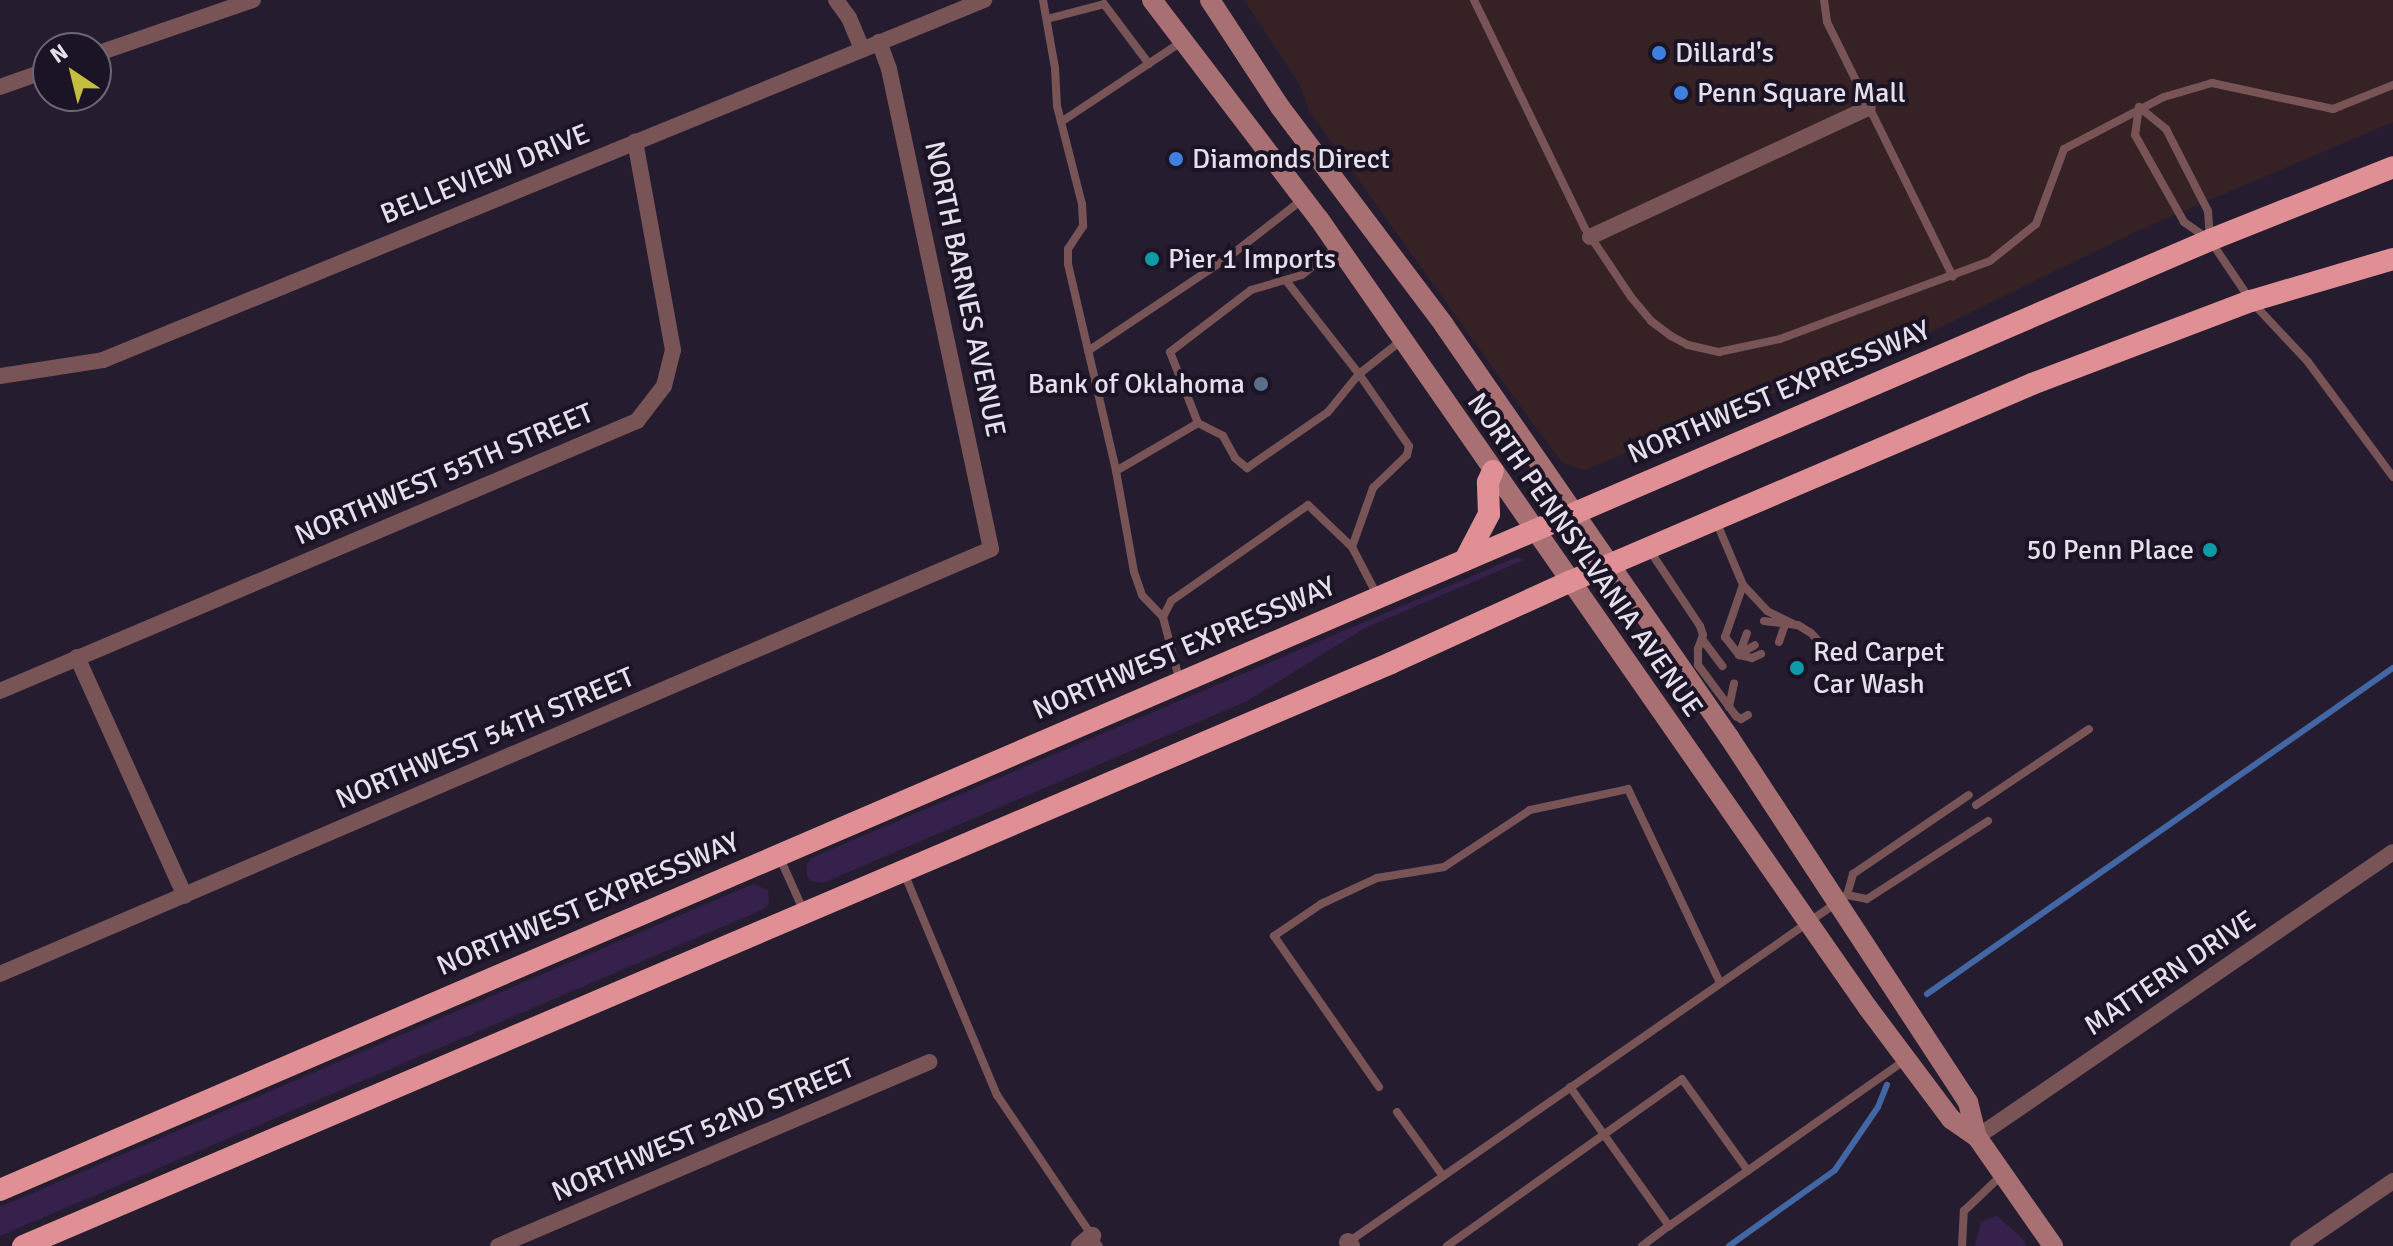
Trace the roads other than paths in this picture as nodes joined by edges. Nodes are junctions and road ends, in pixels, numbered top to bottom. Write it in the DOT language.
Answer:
graph roads {
  1 [pos="253,0"];
  2 [pos="836,0"];
  3 [pos="984,0"];
  4 [pos="1043,0"];
  5 [pos="1152,0"];
  6 [pos="1210,0"];
  7 [pos="1474,0"];
  8 [pos="1824,0"];
  9 [pos="1047,19"];
  10 [pos="1183,41"];
  11 [pos="879,42"];
  12 [pos="112,48"];
  13 [pos="862,49"];
  14 [pos="1149,64"];
  15 [pos="32,76"];
  16 [pos="2393,85"];
  17 [pos="0,87"];
  18 [pos="2139,107"];
  19 [pos="1868,108"];
  20 [pos="1061,122"];
  21 [pos="635,141"];
  22 [pos="2393,167"];
  23 [pos="1303,198"];
  24 [pos="1590,237"];
  25 [pos="2210,240"];
  26 [pos="1337,246"];
  27 [pos="2393,259"];
  28 [pos="1953,277"];
  29 [pos="1287,282"];
  30 [pos="2251,301"];
  31 [pos="1402,340"];
  32 [pos="1088,351"];
  33 [pos="1359,374"];
  34 [pos="0,376"];
  35 [pos="1198,423"];
  36 [pos="1116,471"];
  37 [pos="1493,471"];
  38 [pos="2393,477"];
  39 [pos="1573,513"];
  40 [pos="1715,520"];
  41 [pos="1534,532"];
  42 [pos="1352,547"];
  43 [pos="1649,548"];
  44 [pos="991,549"];
  45 [pos="1465,560"];
  46 [pos="1609,565"];
  47 [pos="1569,582"];
  48 [pos="1743,585"];
  49 [pos="1379,597"];
  50 [pos="1163,617"];
  51 [pos="1764,621"];
  52 [pos="1785,625"];
  53 [pos="1798,625"];
  54 [pos="1747,633"];
  55 [pos="1773,633"];
  56 [pos="1702,639"];
  57 [pos="1779,642"];
  58 [pos="1755,645"];
  59 [pos="1761,654"];
  60 [pos="1739,655"];
  61 [pos="77,657"];
  62 [pos="1825,660"];
  63 [pos="1722,666"];
  64 [pos="1181,682"];
  65 [pos="1734,684"];
  66 [pos="0,691"];
  67 [pos="1729,707"];
  68 [pos="1748,715"];
  69 [pos="2089,729"];
  70 [pos="1969,795"];
  71 [pos="1976,805"];
  72 [pos="1988,821"];
  73 [pos="2393,852"];
  74 [pos="779,855"];
  75 [pos="902,870"];
  76 [pos="185,896"];
  77 [pos="1843,898"];
  78 [pos="804,912"];
  79 [pos="1809,921"];
  80 [pos="0,974"];
  81 [pos="1720,983"];
  82 [pos="1908,1058"];
  83 [pos="929,1062"];
  84 [pos="1379,1087"];
  85 [pos="1570,1087"];
  86 [pos="1397,1112"];
  87 [pos="1605,1135"];
  88 [pos="1977,1137"];
  89 [pos="1748,1171"];
  90 [pos="2003,1175"];
  91 [pos="1443,1176"];
  92 [pos="2393,1181"];
  93 [pos="0,1190"];
  94 [pos="1669,1226"];
  95 [pos="535,1239"];
  96 [pos="1090,1243"];
  97 [pos="1348,1245"];
  98 [pos="23,1246"];
  99 [pos="498,1246"];
  100 [pos="1447,1246"];
  101 [pos="1642,1246"];
  102 [pos="1962,1246"];
  103 [pos="2053,1246"];
  104 [pos="2298,1246"];
  1 -- 12 [label="street"];
  2 -- 13 [label="street"];
  3 -- 11 [label="street, BELLEVIEW DRIVE"];
  4 -- 9 [label="lane"];
  5 -- 10 [label="main road, NORTH PENNSYLVANIA AVENUE"];
  6 -- 39 [label="main road, NORTH PENNSYLVANIA AVENUE"];
  7 -- 24 [label="lane"];
  8 -- 19 [label="lane"];
  9 -- 14 [label="lane"];
  9 -- 20 [label="lane"];
  10 -- 14 [label="lane"];
  10 -- 23 [label="main road, NORTH PENNSYLVANIA AVENUE"];
  11 -- 13 [label="street, BELLEVIEW DRIVE"];
  11 -- 44 [label="street, NORTH BARNES AVENUE"];
  13 -- 21 [label="street, BELLEVIEW DRIVE"];
  14 -- 20 [label="lane"];
  15 -- 17 [label="street"];
  16 -- 18 [label="lane"];
  18 -- 25 [label="lane"];
  18 -- 25 [label="lane"];
  18 -- 28 [label="lane"];
  19 -- 24 [label="street"];
  19 -- 28 [label="lane"];
  20 -- 32 [label="lane"];
  21 -- 34 [label="street, BELLEVIEW DRIVE"];
  21 -- 61 [label="street, NORTHWEST 55TH STREET"];
  22 -- 25 [label="highway, NORTHWEST EXPRESSWAY"];
  23 -- 26 [label="main road, NORTH PENNSYLVANIA AVENUE"];
  23 -- 32 [label="lane"];
  24 -- 28 [label="lane"];
  25 -- 30 [label="lane"];
  25 -- 39 [label="highway, NORTHWEST EXPRESSWAY"];
  26 -- 29 [label="lane"];
  26 -- 31 [label="main road, NORTH PENNSYLVANIA AVENUE"];
  27 -- 30 [label="highway"];
  29 -- 33 [label="lane"];
  29 -- 35 [label="lane"];
  30 -- 38 [label="lane"];
  30 -- 40 [label="highway"];
  31 -- 33 [label="lane"];
  31 -- 37 [label="main road, NORTH PENNSYLVANIA AVENUE"];
  32 -- 36 [label="lane"];
  33 -- 35 [label="lane"];
  33 -- 42 [label="lane"];
  35 -- 36 [label="lane"];
  36 -- 50 [label="lane"];
  37 -- 41 [label="main road, NORTH PENNSYLVANIA AVENUE"];
  37 -- 45 [label="highway"];
  39 -- 41 [label="highway, NORTHWEST EXPRESSWAY"];
  39 -- 46 [label="main road, NORTH PENNSYLVANIA AVENUE"];
  40 -- 43 [label="highway"];
  40 -- 48 [label="lane"];
  41 -- 45 [label="highway, NORTHWEST EXPRESSWAY"];
  41 -- 47 [label="main road, NORTH PENNSYLVANIA AVENUE"];
  42 -- 49 [label="lane"];
  42 -- 50 [label="lane"];
  43 -- 46 [label="highway"];
  43 -- 56 [label="lane"];
  44 -- 76 [label="street, NORTHWEST 54TH STREET"];
  45 -- 49 [label="highway, NORTHWEST EXPRESSWAY"];
  46 -- 47 [label="highway"];
  46 -- 77 [label="main road, NORTH PENNSYLVANIA AVENUE"];
  47 -- 75 [label="highway"];
  47 -- 79 [label="main road, NORTH PENNSYLVANIA AVENUE"];
  48 -- 53 [label="lane"];
  48 -- 60 [label="lane"];
  49 -- 64 [label="highway, NORTHWEST EXPRESSWAY"];
  50 -- 64 [label="lane"];
  51 -- 52 [label="lane"];
  52 -- 53 [label="lane"];
  52 -- 55 [label="lane"];
  52 -- 57 [label="lane"];
  53 -- 62 [label="lane"];
  54 -- 60 [label="lane"];
  56 -- 63 [label="lane"];
  56 -- 67 [label="lane"];
  58 -- 60 [label="lane"];
  59 -- 60 [label="lane"];
  61 -- 66 [label="street, NORTHWEST 55TH STREET"];
  61 -- 76 [label="street"];
  64 -- 74 [label="highway, NORTHWEST EXPRESSWAY"];
  65 -- 67 [label="lane"];
  67 -- 68 [label="lane"];
  69 -- 71 [label="lane"];
  70 -- 77 [label="lane"];
  72 -- 77 [label="lane"];
  73 -- 88 [label="street, MATTERN DRIVE"];
  74 -- 78 [label="lane"];
  74 -- 93 [label="highway, NORTHWEST EXPRESSWAY"];
  75 -- 78 [label="highway"];
  75 -- 96 [label="lane"];
  76 -- 80 [label="street, NORTHWEST 54TH STREET"];
  77 -- 79 [label="lane"];
  77 -- 88 [label="main road, NORTH PENNSYLVANIA AVENUE"];
  78 -- 98 [label="highway"];
  79 -- 81 [label="lane"];
  79 -- 82 [label="main road, NORTH PENNSYLVANIA AVENUE"];
  81 -- 84 [label="lane"];
  81 -- 85 [label="lane"];
  82 -- 88 [label="main road, NORTH PENNSYLVANIA AVENUE"];
  82 -- 89 [label="lane"];
  83 -- 95 [label="street, NORTHWEST 52ND STREET"];
  85 -- 87 [label="lane"];
  85 -- 91 [label="lane"];
  86 -- 91 [label="lane"];
  87 -- 89 [label="lane"];
  87 -- 94 [label="lane"];
  87 -- 100 [label="lane"];
  88 -- 90 [label="main road, NORTH PENNSYLVANIA AVENUE"];
  89 -- 94 [label="lane"];
  90 -- 102 [label="lane"];
  90 -- 103 [label="main road, NORTH PENNSYLVANIA AVENUE"];
  91 -- 97 [label="lane"];
  92 -- 104 [label="street"];
  94 -- 101 [label="lane"];
  95 -- 99 [label="street, NORTHWEST 52ND STREET"];
}
